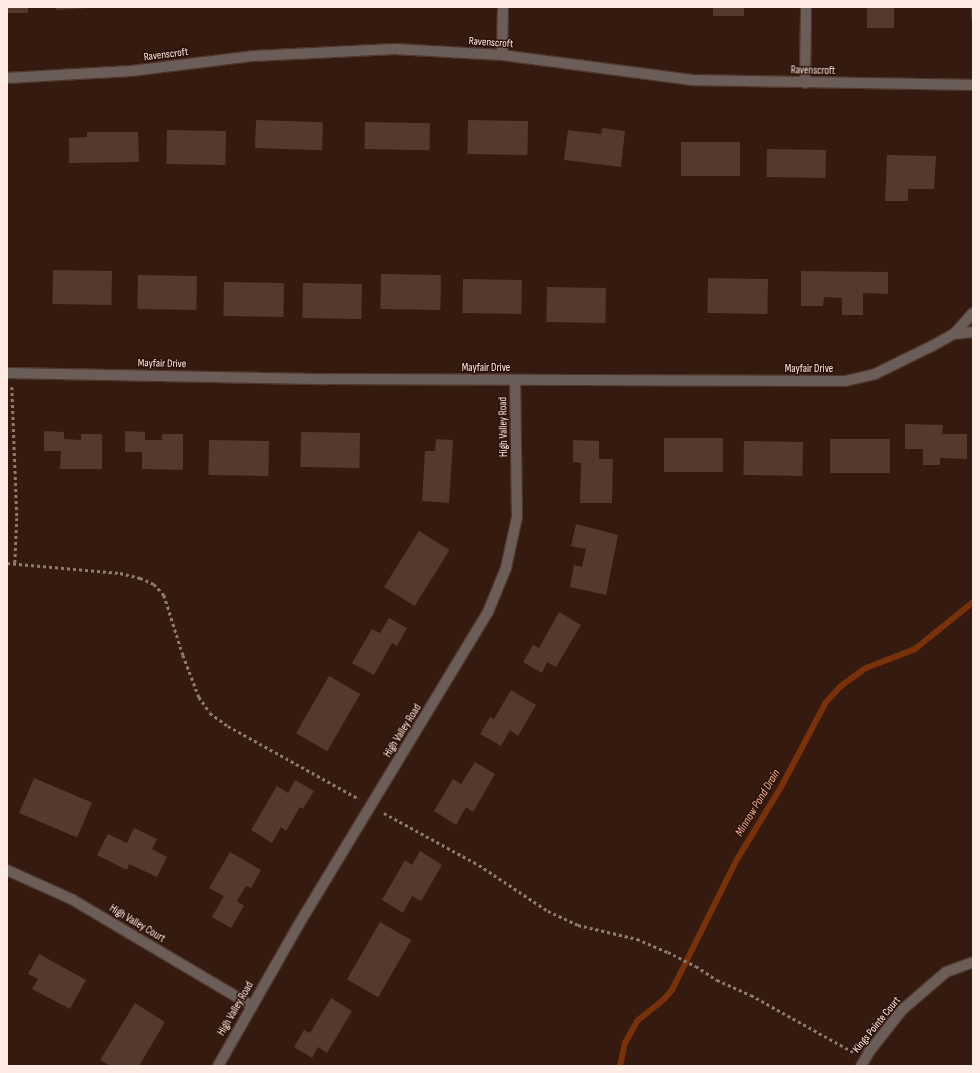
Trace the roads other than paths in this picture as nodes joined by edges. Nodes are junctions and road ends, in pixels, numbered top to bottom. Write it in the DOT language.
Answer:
graph roads {
  1 [pos="503,7"];
  2 [pos="806,7"];
  3 [pos="502,55"];
  4 [pos="7,78"];
  5 [pos="805,83"];
  6 [pos="973,85"];
  7 [pos="973,313"];
  8 [pos="973,332"];
  9 [pos="954,334"];
  10 [pos="10,373"];
  11 [pos="515,380"];
  12 [pos="7,870"];
  13 [pos="973,962"];
  14 [pos="252,1006"];
  15 [pos="863,1062"];
  16 [pos="218,1066"];
  1 -- 3 [label="street"];
  2 -- 5 [label="street"];
  3 -- 4 [label="street, Ravenscroft"];
  3 -- 5 [label="street, Ravenscroft"];
  5 -- 6 [label="street, Ravenscroft"];
  7 -- 9 [label="street, Mayfair Drive"];
  8 -- 9 [label="street, Mayfair Drive"];
  9 -- 11 [label="street, Mayfair Drive"];
  10 -- 11 [label="street, Mayfair Drive"];
  11 -- 14 [label="street, High Valley Road"];
  12 -- 14 [label="street, High Valley Court"];
  13 -- 15 [label="street, Kings Pointe Court"];
  14 -- 16 [label="street, High Valley Road"];
}
